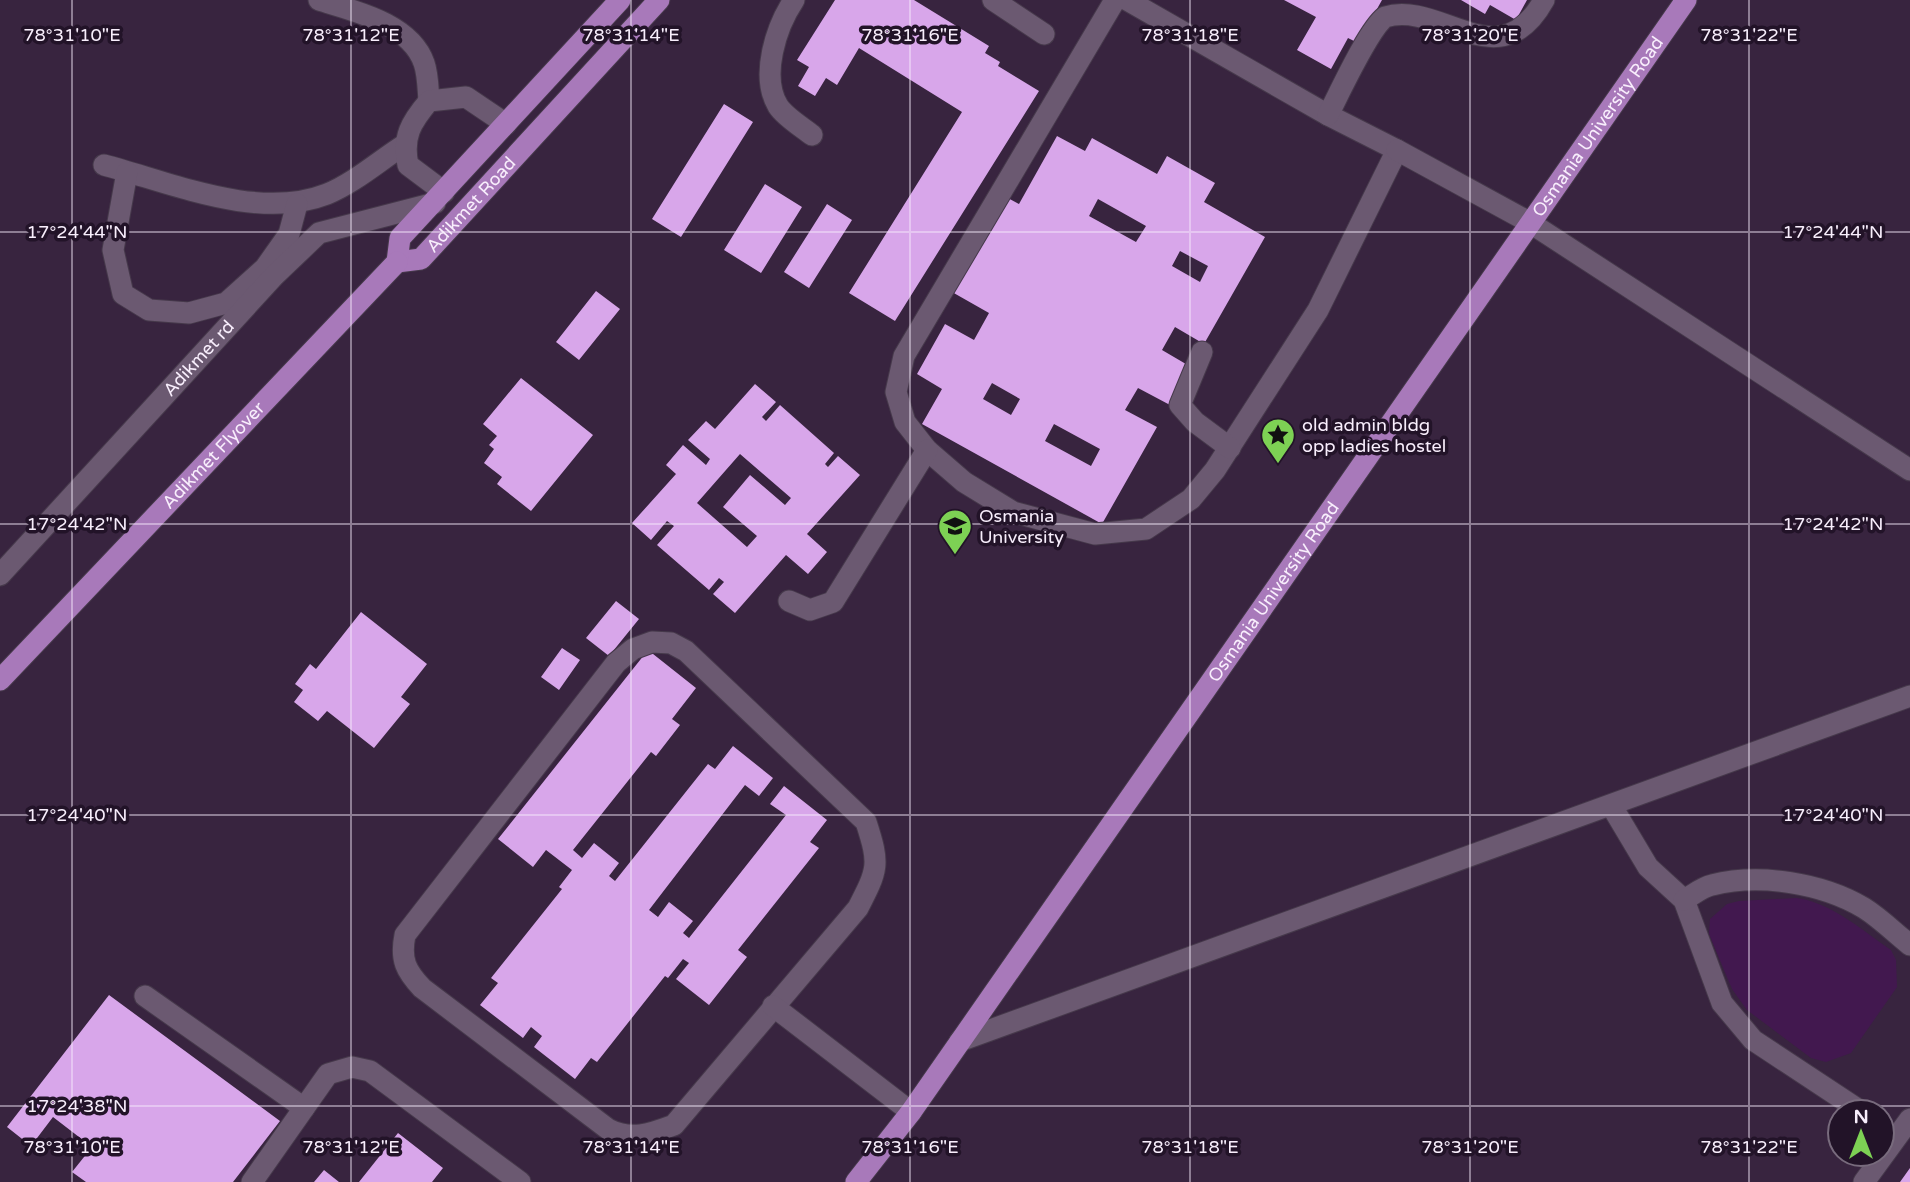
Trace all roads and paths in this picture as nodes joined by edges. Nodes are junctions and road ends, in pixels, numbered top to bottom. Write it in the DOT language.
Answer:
graph roads {
  1 [pos="319,0"];
  2 [pos="620,0"];
  3 [pos="659,0"];
  4 [pos="793,0"];
  5 [pos="993,0"];
  6 [pos="1115,0"];
  7 [pos="1127,0"];
  8 [pos="1544,0"];
  9 [pos="1686,0"];
  10 [pos="1044,34"];
  11 [pos="429,101"];
  12 [pos="1328,116"];
  13 [pos="506,124"];
  14 [pos="812,135"];
  15 [pos="404,145"];
  16 [pos="1397,150"];
  17 [pos="104,165"];
  18 [pos="127,172"];
  19 [pos="440,197"];
  20 [pos="297,204"];
  21 [pos="1529,222"];
  22 [pos="397,262"];
  23 [pos="1202,352"];
  24 [pos="1230,448"];
  25 [pos="926,450"];
  26 [pos="1910,470"];
  27 [pos="0,575"];
  28 [pos="789,601"];
  29 [pos="0,680"];
  30 [pos="1910,696"];
  31 [pos="1611,805"];
  32 [pos="1684,900"];
  33 [pos="1910,945"];
  34 [pos="145,996"];
  35 [pos="773,1006"];
  36 [pos="960,1041"];
  37 [pos="1841,1098"];
  38 [pos="304,1108"];
  39 [pos="911,1112"];
  40 [pos="1897,1127"];
  41 [pos="252,1182"];
  42 [pos="520,1182"];
  43 [pos="856,1182"];
  44 [pos="1864,1182"];
  1 -- 11 [label="street"];
  2 -- 13 [label="main road, Adikmet Road"];
  3 -- 22 [label="main road, Adikmet Road"];
  4 -- 14 [label="street"];
  5 -- 10 [label="street"];
  6 -- 25 [label="street"];
  7 -- 12 [label="street"];
  8 -- 12 [label="street"];
  9 -- 21 [label="main road, Osmania University Road"];
  11 -- 13 [label="street"];
  11 -- 15 [label="street"];
  12 -- 16 [label="street"];
  13 -- 19 [label="main road, Adikmet Road"];
  15 -- 19 [label="street"];
  15 -- 20 [label="street"];
  16 -- 21 [label="street"];
  16 -- 24 [label="street"];
  17 -- 18 [label="street"];
  18 -- 20 [label="street"];
  18 -- 20 [label="street"];
  19 -- 22 [label="main road, Adikmet Road"];
  19 -- 27 [label="street, Adikmet rd"];
  21 -- 26 [label="street"];
  21 -- 36 [label="main road, Osmania University Road"];
  22 -- 29 [label="main road, Adikmet Flyover"];
  23 -- 24 [label="street"];
  24 -- 25 [label="street"];
  25 -- 28 [label="street"];
  30 -- 31 [label="street"];
  31 -- 32 [label="street"];
  31 -- 36 [label="street"];
  32 -- 33 [label="street"];
  32 -- 37 [label="street"];
  34 -- 38 [label="street"];
  35 -- 35 [label="street"];
  35 -- 39 [label="street"];
  36 -- 39 [label="main road, Osmania University Road"];
  38 -- 41 [label="street"];
  38 -- 42 [label="street"];
  39 -- 43 [label="main road, Osmania University Road"];
  40 -- 44 [label="street"];
}
